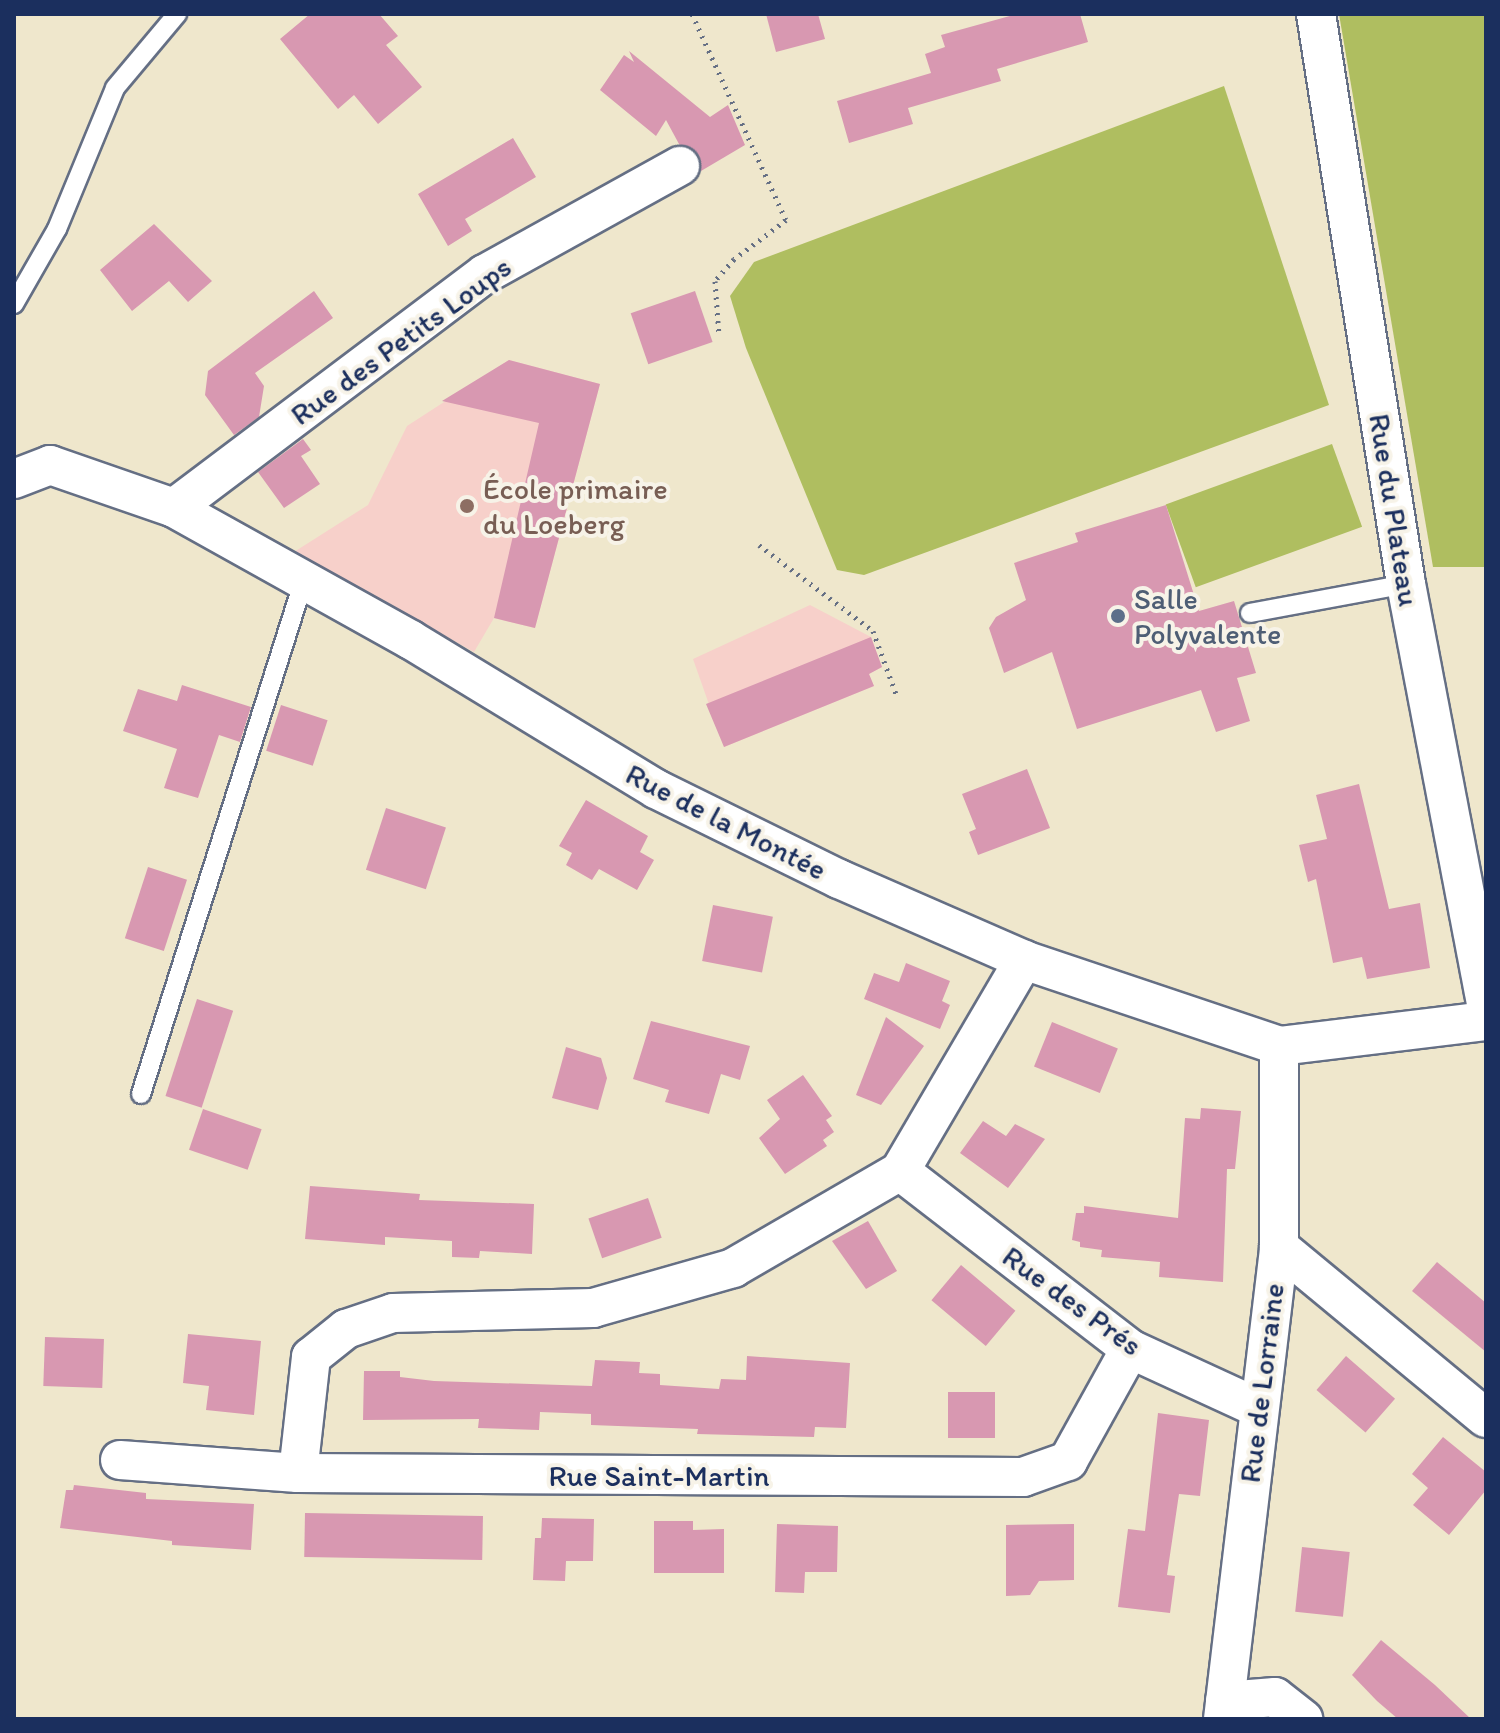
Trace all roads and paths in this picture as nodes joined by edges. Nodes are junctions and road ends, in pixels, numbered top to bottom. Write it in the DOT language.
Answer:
graph roads {
  1 [pos="177,14"];
  2 [pos="692,14"];
  3 [pos="1316,14"];
  4 [pos="680,166"];
  5 [pos="14,304"];
  6 [pos="719,336"];
  7 [pos="14,479"];
  8 [pos="174,508"];
  9 [pos="759,545"];
  10 [pos="304,580"];
  11 [pos="1406,584"];
  12 [pos="1250,613"];
  13 [pos="896,694"];
  14 [pos="1024,960"];
  15 [pos="1486,1003"];
  16 [pos="1486,1021"];
  17 [pos="1279,1046"];
  18 [pos="141,1094"];
  19 [pos="900,1171"];
  20 [pos="1279,1247"];
  21 [pos="1130,1349"];
  22 [pos="1258,1408"];
  23 [pos="1486,1418"];
  24 [pos="120,1460"];
  25 [pos="298,1473"];
  26 [pos="1224,1710"];
  27 [pos="1303,1719"];
  1 -- 5 [label="lane"];
  2 -- 6 [label="path"];
  3 -- 11 [label="street, Rue du Plateau"];
  4 -- 8 [label="street, Rue des Petits Loups"];
  7 -- 8 [label="street, Rue de la Montée"];
  8 -- 10 [label="street, Rue de la Montée"];
  9 -- 13 [label="path"];
  10 -- 14 [label="street, Rue de la Montée"];
  10 -- 18 [label="lane"];
  11 -- 12 [label="lane"];
  11 -- 15 [label="street, Rue du Plateau"];
  14 -- 17 [label="street, Rue de la Montée"];
  14 -- 19 [label="street"];
  16 -- 17 [label="street, Rue de la Montée"];
  17 -- 20 [label="street, Rue de Lorraine"];
  19 -- 21 [label="street, Rue des Prés"];
  19 -- 25 [label="street"];
  20 -- 22 [label="street, Rue de Lorraine"];
  20 -- 23 [label="street"];
  21 -- 22 [label="street, Rue des Prés"];
  21 -- 25 [label="street, Rue Saint-Martin"];
  22 -- 26 [label="street, Rue de Lorraine"];
  24 -- 25 [label="street, Rue Saint-Martin"];
  26 -- 27 [label="street"];
}
